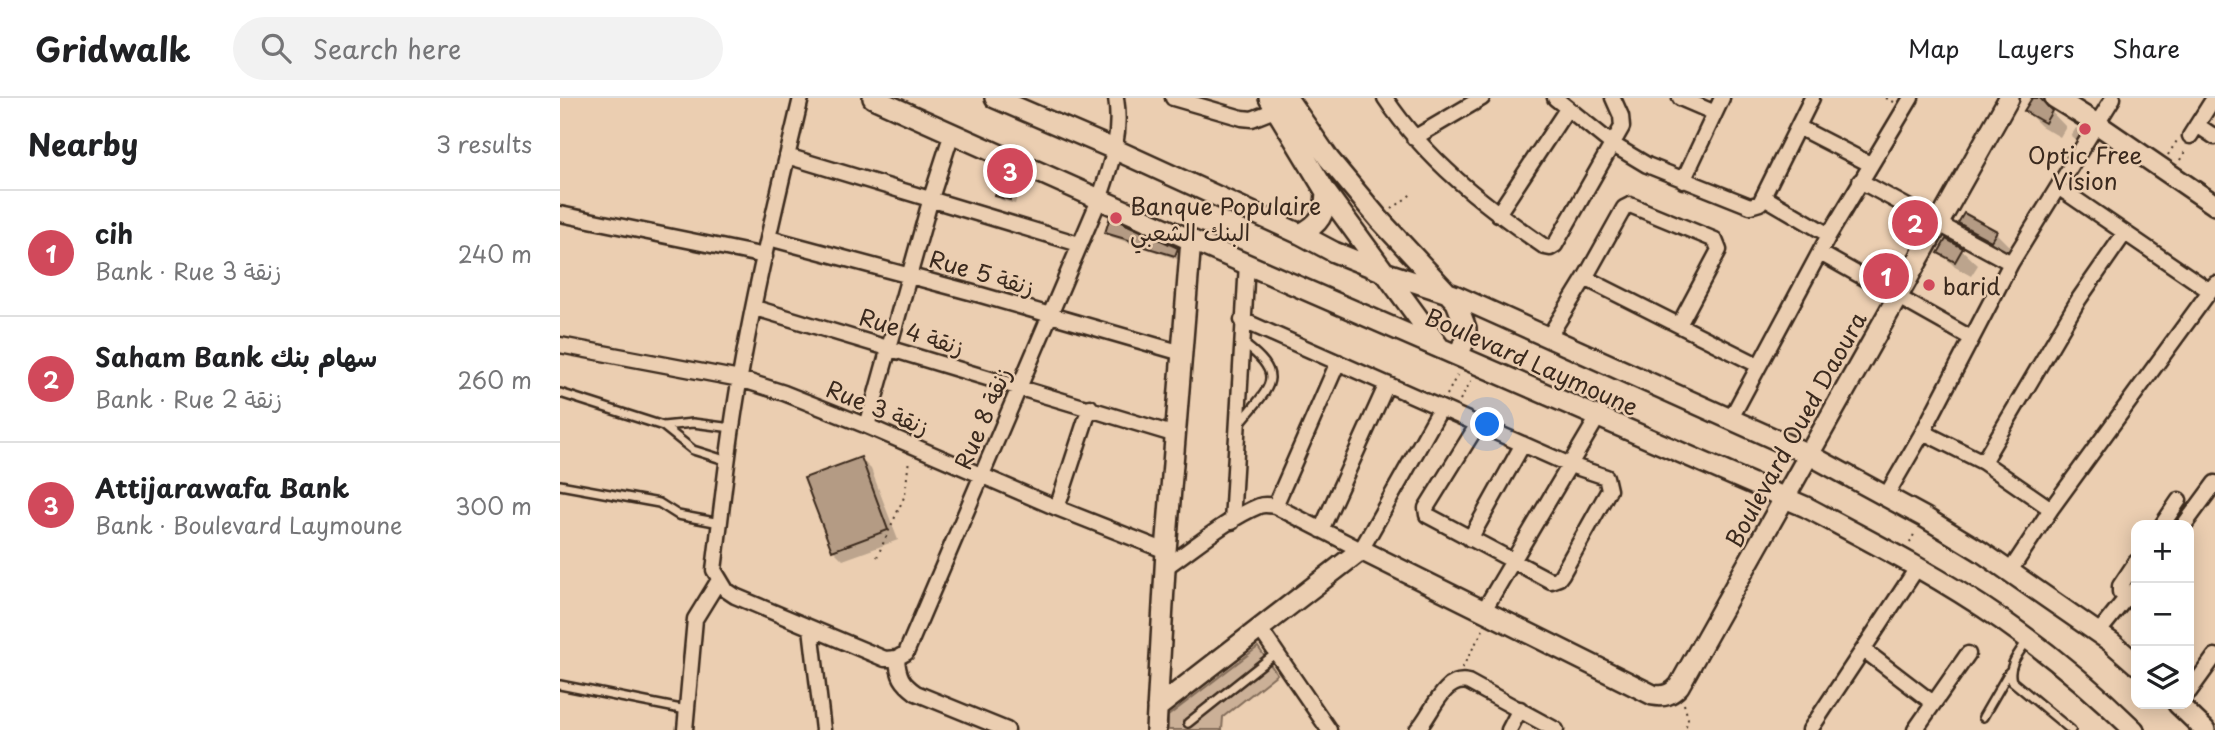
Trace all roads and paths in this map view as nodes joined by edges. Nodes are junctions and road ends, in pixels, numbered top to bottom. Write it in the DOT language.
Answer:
graph roads {
  1 [pos="801,98"];
  2 [pos="873,98"];
  3 [pos="995,98"];
  4 [pos="1116,98"];
  5 [pos="1173,98"];
  6 [pos="1385,98"];
  7 [pos="1482,98"];
  8 [pos="1555,98"];
  9 [pos="1613,98"];
  10 [pos="1680,98"];
  11 [pos="1722,98"];
  12 [pos="1812,98"];
  13 [pos="1911,98"];
  14 [pos="2009,98"];
  15 [pos="2055,98"];
  16 [pos="2113,98"];
  17 [pos="2214,98"];
  18 [pos="1284,102"];
  19 [pos="1567,109"];
  20 [pos="1715,114"];
  21 [pos="2097,124"];
  22 [pos="1798,127"];
  23 [pos="2193,130"];
  24 [pos="952,133"];
  25 [pos="2215,137"];
  26 [pos="1414,138"];
  27 [pos="1612,144"];
  28 [pos="1116,150"];
  29 [pos="787,156"];
  30 [pos="1870,164"];
  31 [pos="2164,171"];
  32 [pos="1683,181"];
  33 [pos="1860,181"];
  34 [pos="2058,187"];
  35 [pos="1326,192"];
  36 [pos="1414,192"];
  37 [pos="1764,197"];
  38 [pos="931,198"];
  39 [pos="1099,200"];
  40 [pos="2215,205"];
  41 [pos="560,214"];
  42 [pos="1498,214"];
  43 [pos="1379,219"];
  44 [pos="1938,224"];
  45 [pos="1300,234"];
  46 [pos="2124,234"];
  47 [pos="1829,235"];
  48 [pos="769,238"];
  49 [pos="1191,240"];
  50 [pos="1079,244"];
  51 [pos="1820,253"];
  52 [pos="765,256"];
  53 [pos="1247,263"];
  54 [pos="2011,263"];
  55 [pos="1384,272"];
  56 [pos="909,275"];
  57 [pos="1585,278"];
  58 [pos="2212,288"];
  59 [pos="1447,292"];
  60 [pos="1897,295"];
  61 [pos="755,308"];
  62 [pos="1050,316"];
  63 [pos="1242,320"];
  64 [pos="1679,325"];
  65 [pos="1548,338"];
  66 [pos="1971,338"];
  67 [pos="1241,341"];
  68 [pos="560,345"];
  69 [pos="1438,346"];
  70 [pos="888,347"];
  71 [pos="1182,353"];
  72 [pos="1468,359"];
  73 [pos="1338,362"];
  74 [pos="1758,365"];
  75 [pos="740,379"];
  76 [pos="1387,384"];
  77 [pos="1020,388"];
  78 [pos="560,393"];
  79 [pos="1090,407"];
  80 [pos="1447,411"];
  81 [pos="1598,417"];
  82 [pos="1730,420"];
  83 [pos="1478,424"];
  84 [pos="663,426"];
  85 [pos="867,426"];
  86 [pos="1237,427"];
  87 [pos="732,428"];
  88 [pos="1923,432"];
  89 [pos="1177,435"];
  90 [pos="910,444"];
  91 [pos="1523,444"];
  92 [pos="1808,454"];
  93 [pos="728,461"];
  94 [pos="1983,462"];
  95 [pos="1570,465"];
  96 [pos="983,475"];
  97 [pos="2215,483"];
  98 [pos="560,485"];
  99 [pos="1886,496"];
  100 [pos="1785,497"];
  101 [pos="2179,500"];
  102 [pos="1275,506"];
  103 [pos="1057,508"];
  104 [pos="2051,509"];
  105 [pos="2165,520"];
  106 [pos="2188,520"];
  107 [pos="1232,522"];
  108 [pos="720,523"];
  109 [pos="1321,530"];
  110 [pos="1470,539"];
  111 [pos="1361,551"];
  112 [pos="877,557"];
  113 [pos="1166,559"];
  114 [pos="1513,561"];
  115 [pos="1917,568"];
  116 [pos="2131,570"];
  117 [pos="2010,571"];
  118 [pos="719,580"];
  119 [pos="2131,593"];
  120 [pos="1488,612"];
  121 [pos="811,628"];
  122 [pos="1259,629"];
  123 [pos="2098,633"];
  124 [pos="2028,639"];
  125 [pos="1864,650"];
  126 [pos="1276,653"];
  127 [pos="1968,654"];
  128 [pos="902,655"];
  129 [pos="2215,656"];
  130 [pos="2131,660"];
  131 [pos="2009,672"];
  132 [pos="1455,681"];
  133 [pos="2194,684"];
  134 [pos="560,685"];
  135 [pos="1676,690"];
  136 [pos="1933,703"];
  137 [pos="1157,708"];
  138 [pos="1520,709"];
  139 [pos="2188,709"];
  140 [pos="687,710"];
  141 [pos="1983,717"];
  142 [pos="1188,723"];
  143 [pos="1324,728"];
  144 [pos="1004,729"];
  145 [pos="685,730"];
  146 [pos="823,730"];
  147 [pos="1156,730"];
  148 [pos="1417,730"];
  149 [pos="1509,730"];
  150 [pos="1556,730"];
  151 [pos="1685,730"];
  152 [pos="1810,730"];
  153 [pos="1915,730"];
  154 [pos="2071,730"];
  155 [pos="2134,730"];
  156 [pos="2205,730"];
  1 -- 29 [label="street"];
  2 -- 24 [label="street, Boulevard Laymoune"];
  3 -- 28 [label="street"];
  4 -- 28 [label="street, Rue 8 زنقة"];
  5 -- 18 [label="street"];
  6 -- 26 [label="street"];
  7 -- 26 [label="street"];
  8 -- 19 [label="street"];
  9 -- 27 [label="street"];
  10 -- 20 [label="street"];
  11 -- 20 [label="street"];
  12 -- 22 [label="street"];
  13 -- 30 [label="street"];
  14 -- 44 [label="street, Boulevard Oued Daoura"];
  15 -- 21 [label="street"];
  16 -- 21 [label="street"];
  17 -- 23 [label="street"];
  18 -- 35 [label="street"];
  18 -- 43 [label="street"];
  19 -- 27 [label="street"];
  19 -- 42 [label="street"];
  20 -- 32 [label="street"];
  21 -- 31 [label="street"];
  21 -- 34 [label="street"];
  22 -- 30 [label="street"];
  22 -- 37 [label="street"];
  23 -- 25 [label="street"];
  23 -- 31 [label="path"];
  23 -- 31 [label="path"];
  24 -- 38 [label="street"];
  24 -- 39 [label="street, Boulevard Laymoune"];
  26 -- 42 [label="street"];
  27 -- 32 [label="street"];
  27 -- 42 [label="street"];
  28 -- 39 [label="street, Rue 8 زنقة"];
  28 -- 45 [label="street"];
  29 -- 38 [label="street"];
  29 -- 48 [label="street"];
  30 -- 33 [label="street"];
  31 -- 40 [label="street"];
  32 -- 37 [label="street"];
  33 -- 44 [label="street"];
  33 -- 47 [label="street"];
  34 -- 46 [label="street"];
  34 -- 54 [label="street"];
  35 -- 45 [label="street"];
  35 -- 55 [label="street"];
  36 -- 43 [label="path"];
  37 -- 47 [label="street"];
  38 -- 50 [label="street"];
  38 -- 56 [label="street"];
  39 -- 49 [label="street, Boulevard Laymoune"];
  39 -- 50 [label="street, Rue 8 زنقة"];
  41 -- 52 [label="street"];
  43 -- 59 [label="street"];
  44 -- 54 [label="street"];
  44 -- 60 [label="street, Boulevard Oued Daoura"];
  45 -- 55 [label="street"];
  46 -- 58 [label="street"];
  46 -- 94 [label="street"];
  47 -- 51 [label="street"];
  48 -- 52 [label="street"];
  48 -- 56 [label="street, Rue 5 زنقة"];
  49 -- 53 [label="street, Boulevard Laymoune"];
  49 -- 71 [label="street"];
  50 -- 62 [label="street, Rue 8 زنقة"];
  51 -- 60 [label="street"];
  51 -- 74 [label="street"];
  52 -- 61 [label="street"];
  53 -- 63 [label="street"];
  53 -- 69 [label="street, Boulevard Laymoune"];
  54 -- 66 [label="street"];
  55 -- 59 [label="street, Boulevard Laymoune"];
  55 -- 69 [label="street"];
  56 -- 62 [label="street, Rue 5 زنقة"];
  56 -- 70 [label="street"];
  57 -- 64 [label="street"];
  57 -- 64 [label="street"];
  57 -- 65 [label="street"];
  58 -- 104 [label="street"];
  59 -- 65 [label="street, Boulevard Laymoune"];
  59 -- 72 [label="street"];
  60 -- 66 [label="street"];
  60 -- 92 [label="street, Boulevard Oued Daoura"];
  61 -- 70 [label="street, Rue 4 زنقة"];
  61 -- 75 [label="street"];
  62 -- 71 [label="street, Rue 5 زنقة"];
  62 -- 77 [label="street, Rue 8 زنقة"];
  63 -- 67 [label="street"];
  63 -- 73 [label="street"];
  64 -- 74 [label="street"];
  65 -- 82 [label="street, Boulevard Laymoune"];
  66 -- 88 [label="street"];
  67 -- 86 [label="street"];
  67 -- 86 [label="lane"];
  68 -- 75 [label="street, Rue 3 زنقة"];
  69 -- 72 [label="street, Boulevard Laymoune"];
  70 -- 77 [label="street, Rue 4 زنقة"];
  70 -- 85 [label="street"];
  71 -- 89 [label="street"];
  72 -- 80 [label="path"];
  72 -- 80 [label="path"];
  72 -- 81 [label="street, Boulevard Laymoune"];
  73 -- 76 [label="street"];
  73 -- 102 [label="street"];
  74 -- 82 [label="street"];
  75 -- 85 [label="street, Rue 3 زنقة"];
  75 -- 87 [label="street"];
  76 -- 80 [label="street"];
  76 -- 109 [label="street"];
  77 -- 79 [label="street, Rue 4 زنقة"];
  77 -- 96 [label="street, Rue 8 زنقة"];
  78 -- 84 [label="lane"];
  79 -- 89 [label="street, Rue 4 زنقة"];
  79 -- 103 [label="street"];
  80 -- 83 [label="street"];
  80 -- 111 [label="street"];
  81 -- 95 [label="street"];
  81 -- 100 [label="street, Boulevard Laymoune"];
  82 -- 92 [label="street, Boulevard Laymoune"];
  83 -- 91 [label="street"];
  83 -- 110 [label="street"];
  84 -- 87 [label="lane"];
  84 -- 93 [label="lane"];
  85 -- 90 [label="street, Rue 3 زنقة"];
  86 -- 107 [label="street"];
  87 -- 93 [label="street"];
  88 -- 94 [label="street"];
  88 -- 99 [label="street"];
  89 -- 113 [label="street"];
  90 -- 96 [label="street, Rue 3 زنقة"];
  90 -- 112 [label="path"];
  91 -- 95 [label="street"];
  91 -- 110 [label="street"];
  92 -- 99 [label="street, Boulevard Laymoune"];
  92 -- 100 [label="street, Boulevard Oued Daoura"];
  93 -- 108 [label="street"];
  94 -- 104 [label="street"];
  95 -- 114 [label="street"];
  95 -- 114 [label="street"];
  96 -- 103 [label="street, Rue 3 زنقة"];
  96 -- 128 [label="street, Rue 8 زنقة"];
  97 -- 106 [label="street"];
  98 -- 108 [label="lane"];
  99 -- 117 [label="street, Boulevard Laymoune"];
  100 -- 115 [label="street, Boulevard Laymoune"];
  100 -- 135 [label="street, Boulevard Oued Daoura"];
  101 -- 105 [label="street"];
  102 -- 107 [label="street"];
  102 -- 109 [label="street"];
  103 -- 113 [label="street, Rue 3 زنقة"];
  104 -- 117 [label="street"];
  107 -- 113 [label="street"];
  108 -- 118 [label="street"];
  109 -- 111 [label="street"];
  110 -- 114 [label="street"];
  111 -- 120 [label="street"];
  111 -- 122 [label="street"];
  113 -- 137 [label="street"];
  114 -- 120 [label="street"];
  115 -- 124 [label="street, Boulevard Laymoune"];
  115 -- 125 [label="street"];
  116 -- 119 [label="street"];
  117 -- 123 [label="street, Boulevard Laymoune"];
  118 -- 121 [label="street"];
  118 -- 140 [label="street"];
  119 -- 123 [label="street"];
  120 -- 132 [label="path"];
  120 -- 135 [label="street"];
  121 -- 128 [label="street"];
  121 -- 146 [label="street"];
  122 -- 126 [label="street"];
  122 -- 137 [label="street"];
  123 -- 130 [label="street, Boulevard Laymoune"];
  124 -- 131 [label="lane"];
  124 -- 155 [label="street, Boulevard Laymoune"];
  125 -- 136 [label="street"];
  125 -- 152 [label="street"];
  126 -- 142 [label="lane"];
  126 -- 143 [label="street"];
  127 -- 136 [label="street"];
  128 -- 144 [label="street"];
  129 -- 133 [label="street"];
  131 -- 141 [label="lane"];
  131 -- 154 [label="lane"];
  132 -- 138 [label="street"];
  132 -- 148 [label="street"];
  134 -- 140 [label="lane"];
  135 -- 151 [label="path"];
  136 -- 153 [label="street"];
  137 -- 147 [label="street"];
  138 -- 149 [label="street"];
  138 -- 150 [label="street"];
  139 -- 156 [label="street"];
  140 -- 145 [label="street"];
}
